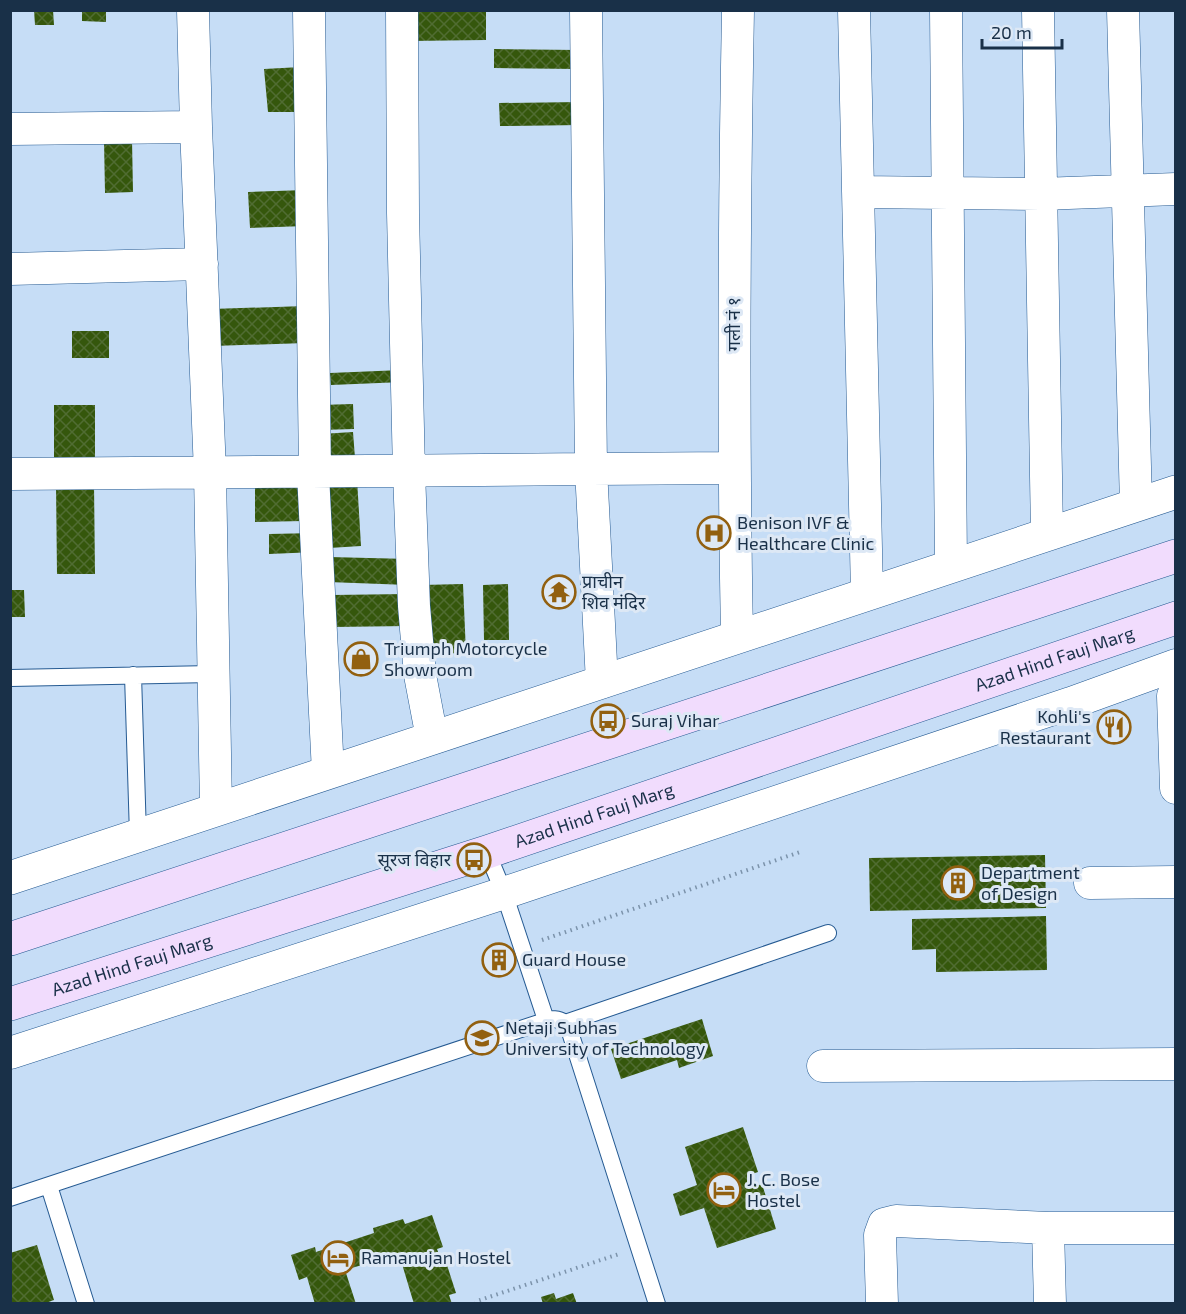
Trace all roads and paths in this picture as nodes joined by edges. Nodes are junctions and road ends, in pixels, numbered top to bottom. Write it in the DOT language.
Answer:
graph roads {
  1 [pos="193,10"];
  2 [pos="309,10"];
  3 [pos="402,10"];
  4 [pos="586,10"];
  5 [pos="738,10"];
  6 [pos="854,10"];
  7 [pos="946,10"];
  8 [pos="1038,10"];
  9 [pos="1123,10"];
  10 [pos="196,127"];
  11 [pos="10,129"];
  12 [pos="1176,189"];
  13 [pos="1128,190"];
  14 [pos="858,192"];
  15 [pos="948,192"];
  16 [pos="1041,194"];
  17 [pos="202,264"];
  18 [pos="10,269"];
  19 [pos="734,468"];
  20 [pos="591,469"];
  21 [pos="210,472"];
  22 [pos="315,472"];
  23 [pos="409,472"];
  24 [pos="10,474"];
  25 [pos="1176,492"];
  26 [pos="1136,505"];
  27 [pos="1047,534"];
  28 [pos="1176,556"];
  29 [pos="951,566"];
  30 [pos="867,594"];
  31 [pos="1176,618"];
  32 [pos="737,637"];
  33 [pos="1176,665"];
  34 [pos="212,674"];
  35 [pos="133,675"];
  36 [pos="1143,677"];
  37 [pos="10,678"];
  38 [pos="602,682"];
  39 [pos="1174,696"];
  40 [pos="432,738"];
  41 [pos="328,772"];
  42 [pos="1176,788"];
  43 [pos="216,809"];
  44 [pos="138,835"];
  45 [pos="487,852"];
  46 [pos="800,852"];
  47 [pos="10,878"];
  48 [pos="1176,882"];
  49 [pos="1090,883"];
  50 [pos="504,893"];
  51 [pos="828,933"];
  52 [pos="10,939"];
  53 [pos="522,947"];
  54 [pos="10,1004"];
  55 [pos="546,1020"];
  56 [pos="565,1023"];
  57 [pos="10,1053"];
  58 [pos="1176,1064"];
  59 [pos="823,1066"];
  60 [pos="49,1185"];
  61 [pos="10,1198"];
  62 [pos="1048,1228"];
  63 [pos="1176,1228"];
  64 [pos="640,1248"];
  65 [pos="86,1304"];
  66 [pos="475,1304"];
  67 [pos="657,1304"];
  68 [pos="882,1304"];
  69 [pos="1050,1304"];
  1 -- 10 [label="street"];
  2 -- 22 [label="street"];
  3 -- 23 [label="street"];
  4 -- 20 [label="street"];
  5 -- 19 [label="street, गली नं १"];
  6 -- 14 [label="street"];
  7 -- 15 [label="street"];
  8 -- 16 [label="street"];
  9 -- 13 [label="street"];
  10 -- 11 [label="street"];
  10 -- 17 [label="street"];
  12 -- 13 [label="street"];
  13 -- 16 [label="street"];
  13 -- 26 [label="street"];
  14 -- 15 [label="street"];
  14 -- 30 [label="street"];
  15 -- 16 [label="street"];
  15 -- 29 [label="street"];
  16 -- 27 [label="street"];
  17 -- 18 [label="street"];
  17 -- 21 [label="street"];
  19 -- 20 [label="street"];
  19 -- 32 [label="street, गली नं १"];
  20 -- 23 [label="street"];
  20 -- 38 [label="street"];
  21 -- 22 [label="street"];
  21 -- 24 [label="street"];
  21 -- 34 [label="street"];
  22 -- 23 [label="street"];
  22 -- 41 [label="street"];
  23 -- 40 [label="street"];
  25 -- 26 [label="street"];
  26 -- 27 [label="street"];
  27 -- 29 [label="street"];
  28 -- 52 [label="main road"];
  29 -- 30 [label="street"];
  30 -- 32 [label="street"];
  31 -- 45 [label="main road, Azad Hind Fauj Marg"];
  32 -- 38 [label="street"];
  33 -- 36 [label="street"];
  34 -- 35 [label="lane"];
  34 -- 43 [label="street"];
  35 -- 37 [label="lane"];
  35 -- 44 [label="lane"];
  36 -- 39 [label="street"];
  36 -- 50 [label="street"];
  38 -- 40 [label="street"];
  39 -- 42 [label="street"];
  40 -- 41 [label="street"];
  41 -- 43 [label="street"];
  43 -- 44 [label="street"];
  44 -- 47 [label="street"];
  45 -- 50 [label="lane"];
  45 -- 54 [label="main road, Azad Hind Fauj Marg"];
  46 -- 53 [label="path"];
  48 -- 49 [label="street"];
  50 -- 53 [label="lane"];
  50 -- 57 [label="street"];
  51 -- 56 [label="lane"];
  53 -- 55 [label="lane"];
  55 -- 56 [label="lane"];
  55 -- 60 [label="lane"];
  56 -- 64 [label="lane"];
  58 -- 59 [label="street"];
  60 -- 61 [label="lane"];
  60 -- 65 [label="lane"];
  62 -- 63 [label="street"];
  62 -- 68 [label="street"];
  62 -- 69 [label="street"];
  64 -- 66 [label="path"];
  64 -- 67 [label="lane"];
}
